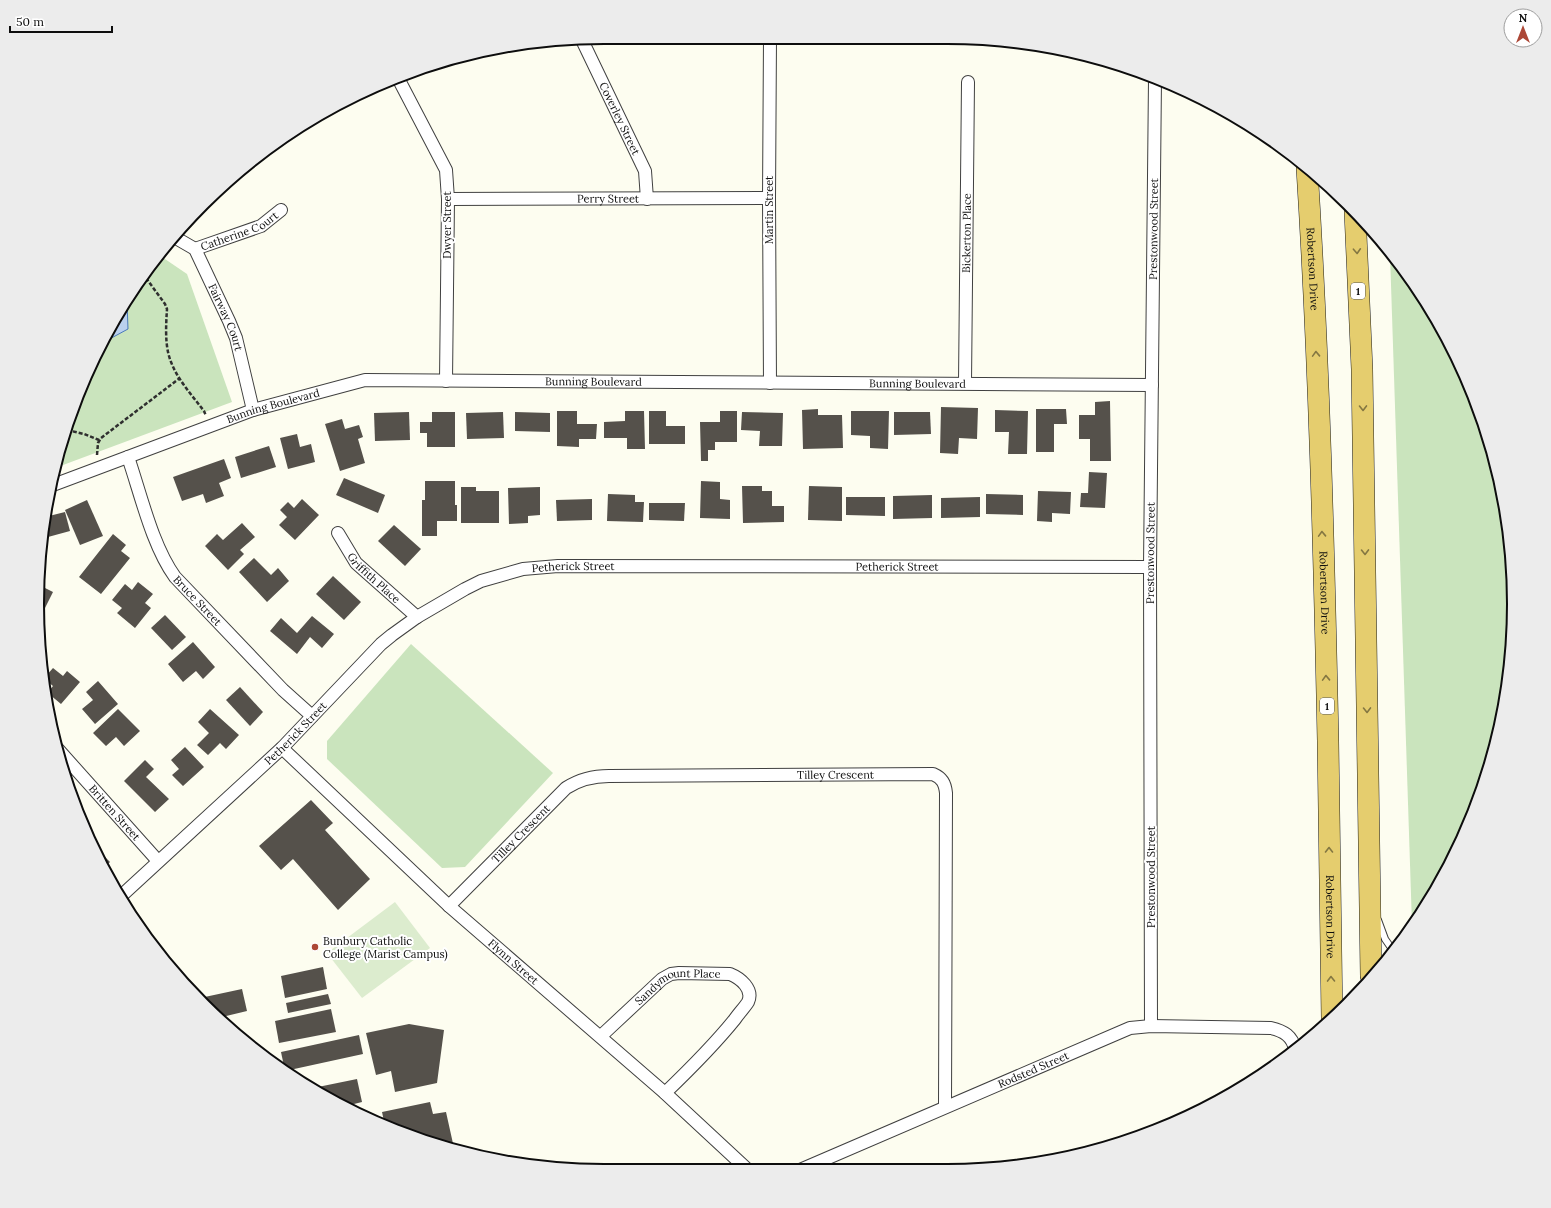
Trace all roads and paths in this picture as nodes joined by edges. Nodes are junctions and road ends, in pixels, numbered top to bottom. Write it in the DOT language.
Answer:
graph roads {
  1 [pos="770,44"];
  2 [pos="584,45"];
  3 [pos="968,82"];
  4 [pos="401,83"];
  5 [pos="1155,85"];
  6 [pos="1308,176"];
  7 [pos="769,198"];
  8 [pos="448,199"];
  9 [pos="648,199"];
  10 [pos="281,210"];
  11 [pos="1355,221"];
  12 [pos="179,240"];
  13 [pos="195,249"];
  14 [pos="147,280"];
  15 [pos="180,378"];
  16 [pos="446,381"];
  17 [pos="770,383"];
  18 [pos="965,383"];
  19 [pos="1152,385"];
  20 [pos="253,410"];
  21 [pos="207,420"];
  22 [pos="72,431"];
  23 [pos="99,440"];
  24 [pos="128,457"];
  25 [pos="98,458"];
  26 [pos="58,483"];
  27 [pos="338,533"];
  28 [pos="1150,567"];
  29 [pos="417,617"];
  30 [pos="312,716"];
  31 [pos="282,748"];
  32 [pos="66,758"];
  33 [pos="158,861"];
  34 [pos="124,893"];
  35 [pos="1370,902"];
  36 [pos="450,906"];
  37 [pos="1390,946"];
  38 [pos="1371,969"];
  39 [pos="1332,1010"];
  40 [pos="1151,1026"];
  41 [pos="601,1036"];
  42 [pos="1293,1044"];
  43 [pos="665,1093"];
  44 [pos="945,1107"];
  45 [pos="742,1164"];
  46 [pos="814,1164"];
  1 -- 7 [label="street, Martin Street"];
  2 -- 9 [label="street, Coverley Street"];
  3 -- 18 [label="street, Bickerton Place"];
  4 -- 8 [label="street, Dwyer Street"];
  5 -- 19 [label="street, Prestonwood Street"];
  39 -- 6 [label="highway, Robertson Drive / 1, one-way"];
  7 -- 9 [label="street, Perry Street"];
  7 -- 17 [label="street, Martin Street"];
  8 -- 9 [label="street, Perry Street"];
  8 -- 16 [label="street, Dwyer Street"];
  10 -- 13 [label="street, Catherine Court"];
  11 -- 35 [label="highway, 1, one-way"];
  12 -- 13 [label="street"];
  13 -- 20 [label="street, Fairway Court"];
  14 -- 15 [label="path"];
  15 -- 21 [label="path"];
  15 -- 23 [label="path"];
  16 -- 17 [label="street, Bunning Boulevard"];
  16 -- 20 [label="street, Bunning Boulevard"];
  17 -- 18 [label="street, Bunning Boulevard"];
  18 -- 19 [label="street, Bunning Boulevard"];
  19 -- 28 [label="street, Prestonwood Street"];
  20 -- 24 [label="street, Bunning Boulevard"];
  22 -- 23 [label="path"];
  23 -- 25 [label="path"];
  24 -- 26 [label="street, Bunning Boulevard"];
  24 -- 30 [label="street, Bruce Street"];
  27 -- 29 [label="street, Griffith Place"];
  28 -- 29 [label="street, Petherick Street"];
  28 -- 40 [label="street, Prestonwood Street"];
  29 -- 30 [label="street, Petherick Street"];
  30 -- 31 [label="street, Petherick Street"];
  31 -- 33 [label="street, Petherick Street"];
  31 -- 36 [label="street, Flynn Street"];
  32 -- 33 [label="street, Britten Street"];
  33 -- 34 [label="street, Petherick Street"];
  35 -- 37 [label="lane"];
  35 -- 38 [label="highway, 1"];
  36 -- 41 [label="street, Flynn Street"];
  36 -- 44 [label="street, Tilley Crescent"];
  40 -- 42 [label="street, Rodsted Street"];
  40 -- 44 [label="street, Rodsted Street"];
  41 -- 43 [label="street, Flynn Street"];
  41 -- 43 [label="street, Sandymount Place"];
  43 -- 45 [label="street, Flynn Street"];
  44 -- 46 [label="street, Rodsted Street"];
}
